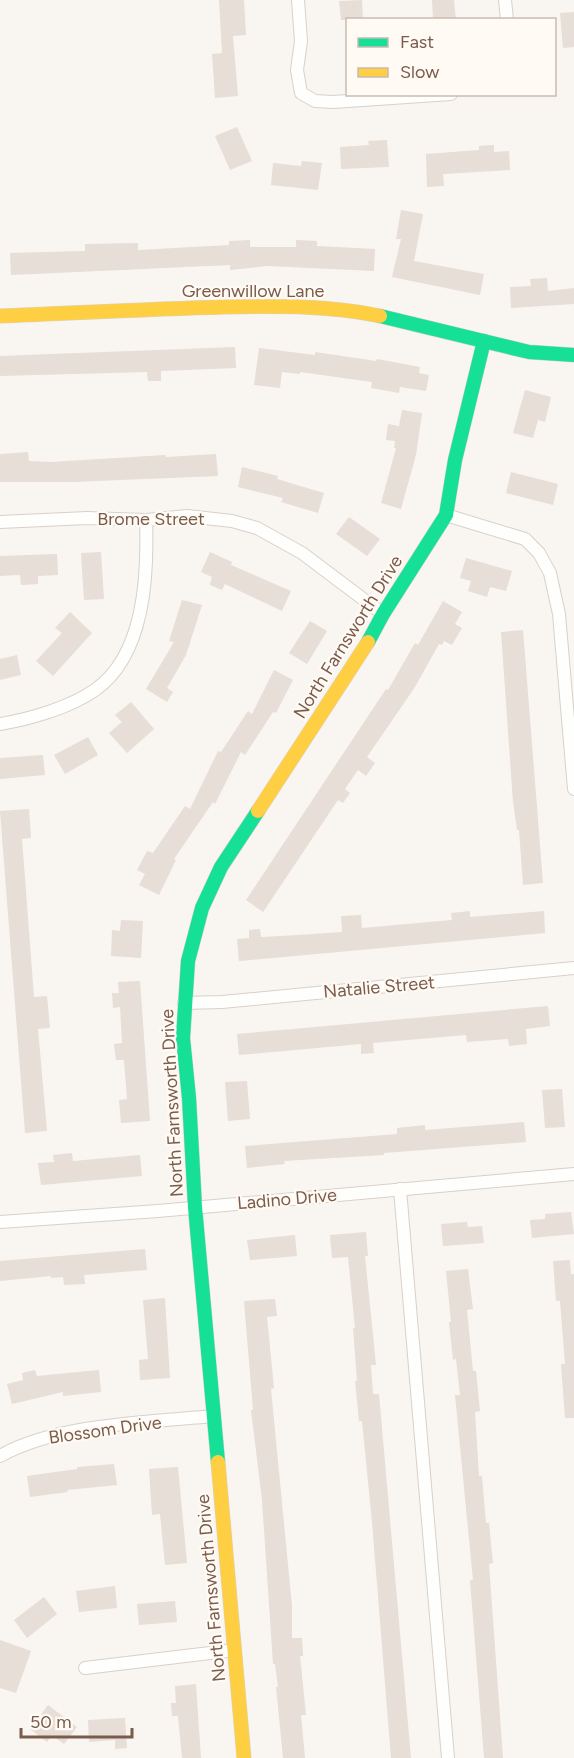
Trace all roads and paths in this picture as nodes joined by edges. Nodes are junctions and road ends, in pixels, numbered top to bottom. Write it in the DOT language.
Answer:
graph roads {
  1 [pos="298,0"];
  2 [pos="505,0"];
  3 [pos="507,18"];
  4 [pos="422,96"];
  5 [pos="0,316"];
  6 [pos="484,341"];
  7 [pos="574,355"];
  8 [pos="446,515"];
  9 [pos="146,520"];
  10 [pos="0,522"];
  11 [pos="382,614"];
  12 [pos="0,724"];
  13 [pos="574,789"];
  14 [pos="574,968"];
  15 [pos="184,1003"];
  16 [pos="574,1174"];
  17 [pos="400,1189"];
  18 [pos="195,1207"];
  19 [pos="0,1216"];
  20 [pos="0,1222"];
  21 [pos="214,1416"];
  22 [pos="0,1456"];
  23 [pos="235,1650"];
  24 [pos="85,1668"];
  25 [pos="244,1758"];
  26 [pos="448,1758"];
  1 -- 4 [label="street"];
  2 -- 3 [label="street"];
  5 -- 6 [label="street, Greenwillow Lane"];
  6 -- 7 [label="street, Greenwillow Lane"];
  6 -- 8 [label="street, North Farnsworth Drive"];
  8 -- 11 [label="street, North Farnsworth Drive"];
  8 -- 13 [label="street"];
  9 -- 10 [label="street, Brome Street"];
  9 -- 11 [label="street, Brome Street"];
  9 -- 12 [label="street"];
  11 -- 15 [label="street, North Farnsworth Drive"];
  14 -- 15 [label="street, Natalie Street"];
  15 -- 18 [label="street, North Farnsworth Drive"];
  16 -- 17 [label="street, Ladino Drive"];
  17 -- 18 [label="street, Ladino Drive"];
  17 -- 26 [label="street"];
  18 -- 20 [label="street, Ladino Drive"];
  18 -- 21 [label="street, North Farnsworth Drive"];
  19 -- 20 [label="street"];
  21 -- 22 [label="street, Blossom Drive"];
  21 -- 23 [label="street, North Farnsworth Drive"];
  23 -- 24 [label="street"];
  23 -- 25 [label="street, North Farnsworth Drive"];
}
